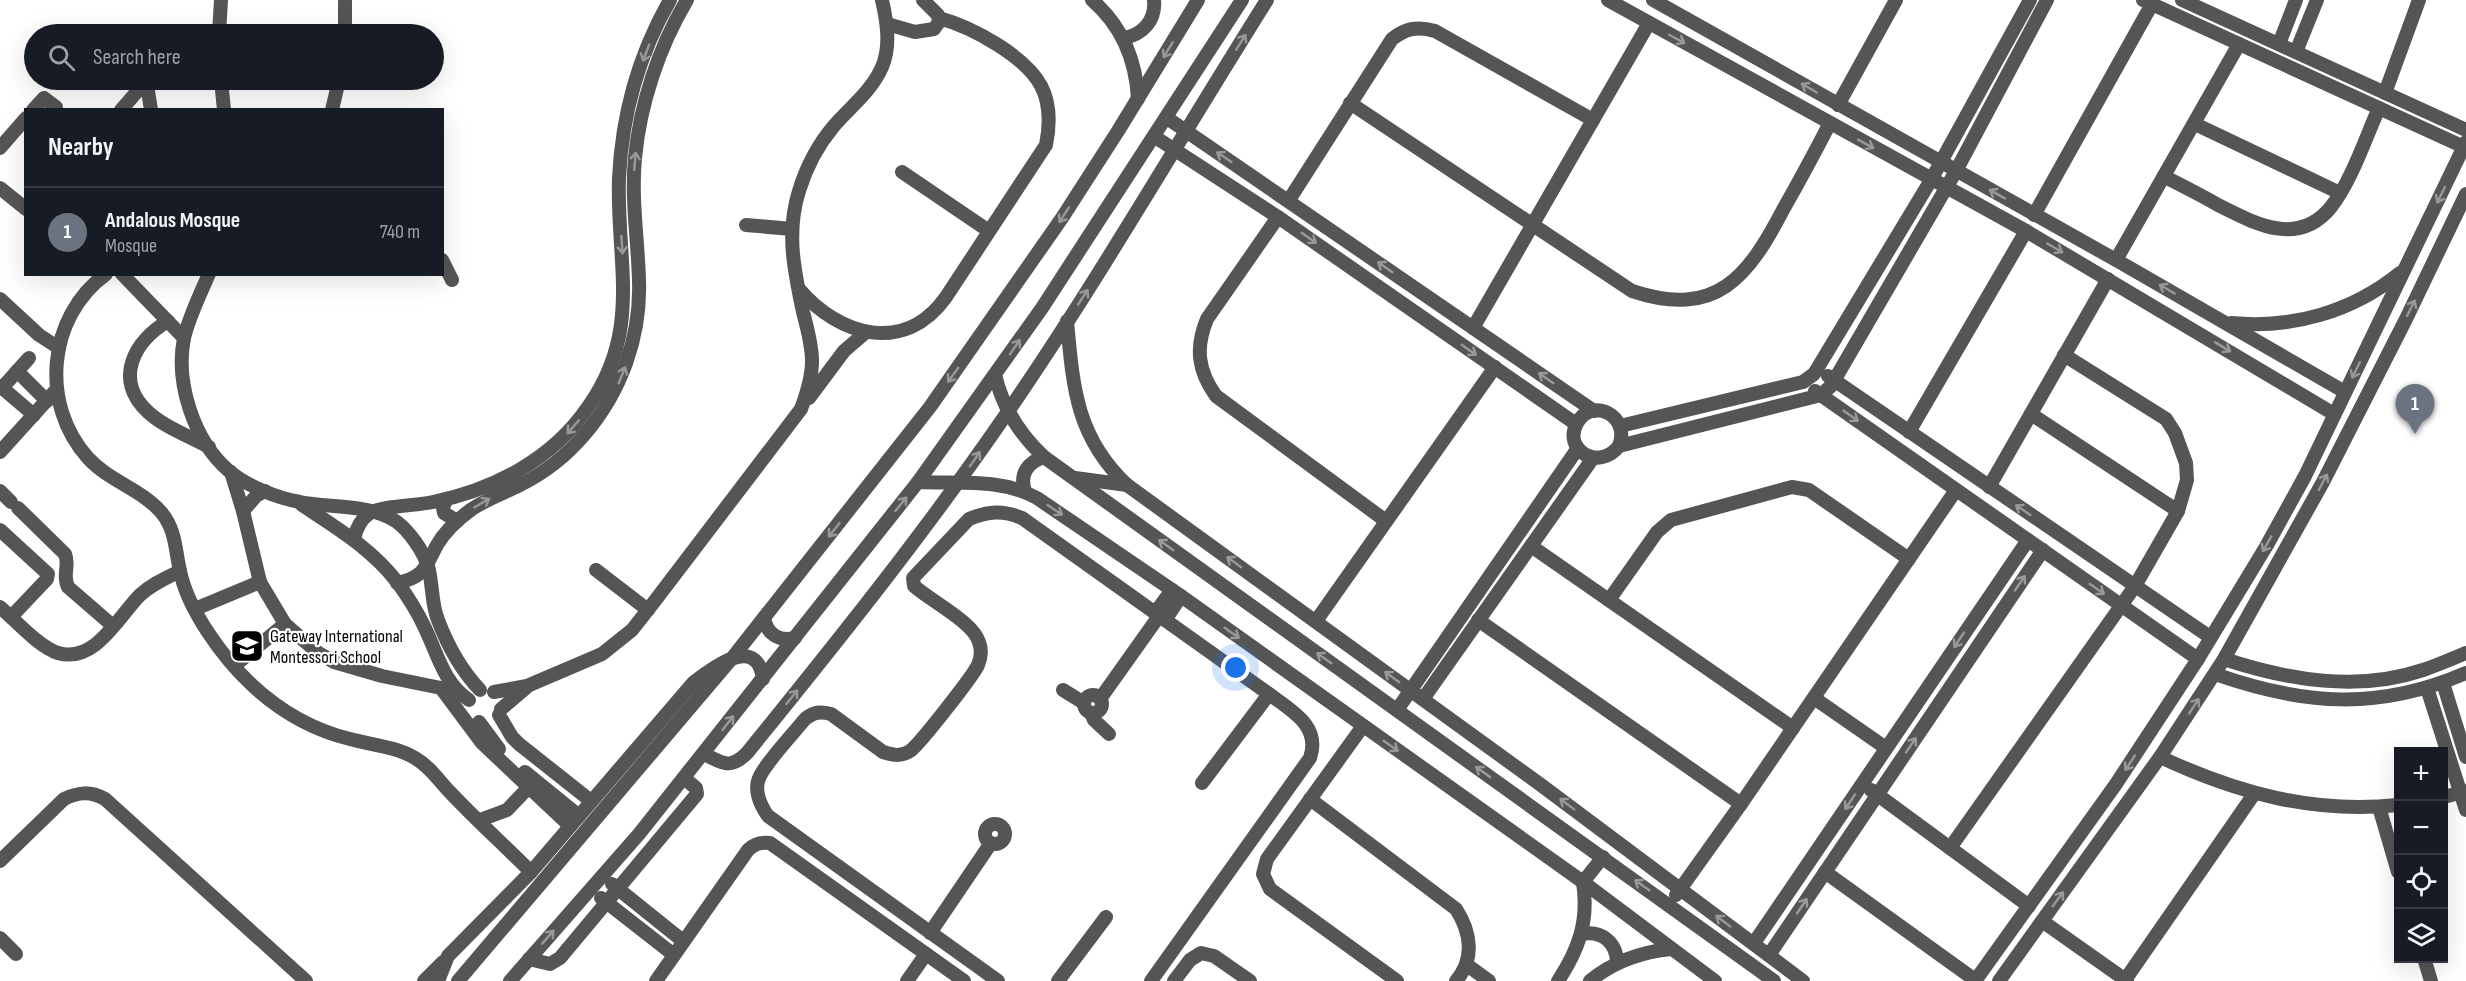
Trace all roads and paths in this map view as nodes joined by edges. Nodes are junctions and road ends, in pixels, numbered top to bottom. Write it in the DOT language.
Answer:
graph roads {
  1 [pos="221,0"];
  2 [pos="345,0"];
  3 [pos="670,0"];
  4 [pos="687,0"];
  5 [pos="882,0"];
  6 [pos="923,0"];
  7 [pos="1092,0"];
  8 [pos="1154,0"];
  9 [pos="1198,0"];
  10 [pos="1242,0"];
  11 [pos="1267,0"];
  12 [pos="1608,0"];
  13 [pos="1896,0"];
  14 [pos="2030,0"];
  15 [pos="2047,0"];
  16 [pos="2296,0"];
  17 [pos="2317,0"];
  18 [pos="2419,0"];
  19 [pos="1658,1"];
  20 [pos="2148,2"];
  21 [pos="2191,2"];
  22 [pos="939,18"];
  23 [pos="1649,23"];
  24 [pos="220,24"];
  25 [pos="345,24"];
  26 [pos="887,24"];
  27 [pos="1123,38"];
  28 [pos="2239,44"];
  29 [pos="2279,44"];
  30 [pos="2296,52"];
  31 [pos="138,90"];
  32 [pos="146,90"];
  33 [pos="222,90"];
  34 [pos="337,90"];
  35 [pos="2385,93"];
  36 [pos="1138,99"];
  37 [pos="1350,104"];
  38 [pos="1838,105"];
  39 [pos="56,107"];
  40 [pos="35,108"];
  41 [pos="123,108"];
  42 [pos="151,108"];
  43 [pos="224,108"];
  44 [pos="332,108"];
  45 [pos="2379,108"];
  46 [pos="1167,118"];
  47 [pos="24,120"];
  48 [pos="1593,120"];
  49 [pos="1830,123"];
  50 [pos="2195,124"];
  51 [pos="2466,130"];
  52 [pos="1185,131"];
  53 [pos="1155,137"];
  54 [pos="2465,145"];
  55 [pos="0,148"];
  56 [pos="1174,149"];
  57 [pos="1941,162"];
  58 [pos="1956,171"];
  59 [pos="902,172"];
  60 [pos="2165,177"];
  61 [pos="1931,180"];
  62 [pos="0,188"];
  63 [pos="1946,189"];
  64 [pos="2340,193"];
  65 [pos="2466,194"];
  66 [pos="1289,200"];
  67 [pos="24,207"];
  68 [pos="2034,215"];
  69 [pos="1278,216"];
  70 [pos="746,225"];
  71 [pos="1533,225"];
  72 [pos="792,229"];
  73 [pos="989,231"];
  74 [pos="2026,231"];
  75 [pos="2116,260"];
  76 [pos="444,264"];
  77 [pos="2404,270"];
  78 [pos="104,276"];
  79 [pos="124,276"];
  80 [pos="208,276"];
  81 [pos="2108,279"];
  82 [pos="452,280"];
  83 [pos="798,288"];
  84 [pos="0,298"];
  85 [pos="168,321"];
  86 [pos="1067,321"];
  87 [pos="2224,322"];
  88 [pos="621,328"];
  89 [pos="1473,328"];
  90 [pos="635,330"];
  91 [pos="865,333"];
  92 [pos="184,338"];
  93 [pos="59,348"];
  94 [pos="2064,355"];
  95 [pos="812,356"];
  96 [pos="29,358"];
  97 [pos="837,360"];
  98 [pos="1495,367"];
  99 [pos="1819,369"];
  100 [pos="17,371"];
  101 [pos="995,375"];
  102 [pos="2321,378"];
  103 [pos="1835,380"];
  104 [pos="1803,382"];
  105 [pos="1,387"];
  106 [pos="57,389"];
  107 [pos="2345,392"];
  108 [pos="1821,395"];
  109 [pos="2310,399"];
  110 [pos="46,400"];
  111 [pos="801,409"];
  112 [pos="1594,411"];
  113 [pos="1008,412"];
  114 [pos="2031,414"];
  115 [pos="2334,414"];
  116 [pos="34,415"];
  117 [pos="1576,424"];
  118 [pos="1620,426"];
  119 [pos="1909,432"];
  120 [pos="1619,446"];
  121 [pos="209,447"];
  122 [pos="1578,448"];
  123 [pos="0,452"];
  124 [pos="1044,457"];
  125 [pos="1593,458"];
  126 [pos="231,472"];
  127 [pos="1072,478"];
  128 [pos="918,482"];
  129 [pos="957,484"];
  130 [pos="1127,485"];
  131 [pos="1989,487"];
  132 [pos="1956,490"];
  133 [pos="0,491"];
  134 [pos="266,491"];
  135 [pos="1025,491"];
  136 [pos="446,500"];
  137 [pos="298,502"];
  138 [pos="243,511"];
  139 [pos="376,511"];
  140 [pos="2178,511"];
  141 [pos="457,521"];
  142 [pos="1386,521"];
  143 [pos="0,530"];
  144 [pos="354,539"];
  145 [pos="2028,540"];
  146 [pos="1531,546"];
  147 [pos="2043,550"];
  148 [pos="1909,559"];
  149 [pos="428,566"];
  150 [pos="596,570"];
  151 [pos="180,571"];
  152 [pos="260,582"];
  153 [pos="398,583"];
  154 [pos="2135,586"];
  155 [pos="1176,593"];
  156 [pos="1609,600"];
  157 [pos="2121,606"];
  158 [pos="0,607"];
  159 [pos="195,609"];
  160 [pos="648,610"];
  161 [pos="1160,616"];
  162 [pos="11,617"];
  163 [pos="764,618"];
  164 [pos="1478,620"];
  165 [pos="1316,621"];
  166 [pos="285,624"];
  167 [pos="113,626"];
  168 [pos="2210,637"];
  169 [pos="795,638"];
  170 [pos="2466,653"];
  171 [pos="733,657"];
  172 [pos="2198,658"];
  173 [pos="2224,659"];
  174 [pos="234,666"];
  175 [pos="2466,673"];
  176 [pos="2215,674"];
  177 [pos="763,678"];
  178 [pos="2443,683"];
  179 [pos="527,686"];
  180 [pos="2427,688"];
  181 [pos="1063,690"];
  182 [pos="1411,690"];
  183 [pos="487,691"];
  184 [pos="1269,694"];
  185 [pos="1814,698"];
  186 [pos="1423,699"];
  187 [pos="469,700"];
  188 [pos="1087,708"];
  189 [pos="1397,710"];
  190 [pos="500,712"];
  191 [pos="2162,714"];
  192 [pos="479,722"];
  193 [pos="1363,726"];
  194 [pos="2181,726"];
  195 [pos="1793,728"];
  196 [pos="1109,734"];
  197 [pos="2146,739"];
  198 [pos="1886,748"];
  199 [pos="2163,752"];
  200 [pos="704,754"];
  201 [pos="2466,757"];
  202 [pos="684,778"];
  203 [pos="1202,783"];
  204 [pos="1863,783"];
  205 [pos="529,787"];
  206 [pos="2463,792"];
  207 [pos="579,793"];
  208 [pos="1878,794"];
  209 [pos="2254,794"];
  210 [pos="2448,796"];
  211 [pos="1310,799"];
  212 [pos="591,801"];
  213 [pos="1741,804"];
  214 [pos="2394,805"];
  215 [pos="567,807"];
  216 [pos="2379,807"];
  217 [pos="2466,810"];
  218 [pos="480,820"];
  219 [pos="574,821"];
  220 [pos="991,843"];
  221 [pos="1950,848"];
  222 [pos="1603,857"];
  223 [pos="2394,858"];
  224 [pos="0,861"];
  225 [pos="531,872"];
  226 [pos="1825,872"];
  227 [pos="602,876"];
  228 [pos="1583,882"];
  229 [pos="590,889"];
  230 [pos="618,889"];
  231 [pos="1680,889"];
  232 [pos="607,902"];
  233 [pos="1670,904"];
  234 [pos="2029,906"];
  235 [pos="1106,917"];
  236 [pos="2042,921"];
  237 [pos="930,933"];
  238 [pos="1582,934"];
  239 [pos="0,938"];
  240 [pos="683,941"];
  241 [pos="1754,943"];
  242 [pos="1671,949"];
  243 [pos="16,954"];
  244 [pos="926,954"];
  245 [pos="674,955"];
  246 [pos="1769,955"];
  247 [pos="448,956"];
  248 [pos="529,959"];
  249 [pos="1617,963"];
  250 [pos="2426,963"];
  251 [pos="1467,965"];
  252 [pos="1459,980"];
  253 [pos="2126,980"];
  254 [pos="306,981"];
  255 [pos="424,981"];
  256 [pos="438,981"];
  257 [pos="458,981"];
  258 [pos="510,981"];
  259 [pos="656,981"];
  260 [pos="907,981"];
  261 [pos="964,981"];
  262 [pos="998,981"];
  263 [pos="1058,981"];
  264 [pos="1151,981"];
  265 [pos="1174,981"];
  266 [pos="1250,981"];
  267 [pos="1397,981"];
  268 [pos="1490,981"];
  269 [pos="1558,981"];
  270 [pos="1590,981"];
  271 [pos="1715,981"];
  272 [pos="1774,981"];
  273 [pos="1803,981"];
  274 [pos="1975,981"];
  275 [pos="1999,981"];
  276 [pos="2431,981"];
  1 -- 24 [label="street"];
  2 -- 25 [label="street"];
  3 -- 88 [label="street, one-way"];
  90 -- 4 [label="street, one-way"];
  5 -- 26 [label="street"];
  6 -- 22 [label="street"];
  7 -- 27 [label="street"];
  8 -- 27 [label="street"];
  9 -- 36 [label="street, one-way"];
  10 -- 46 [label="street"];
  52 -- 11 [label="street, one-way"];
  12 -- 23 [label="street"];
  13 -- 38 [label="street"];
  14 -- 57 [label="street"];
  15 -- 58 [label="street"];
  16 -- 29 [label="street"];
  17 -- 30 [label="street"];
  18 -- 35 [label="street"];
  38 -- 19 [label="street, one-way"];
  20 -- 28 [label="street"];
  20 -- 68 [label="street"];
  21 -- 29 [label="street"];
  22 -- 26 [label="street"];
  22 -- 73 [label="street"];
  23 -- 48 [label="street"];
  23 -- 49 [label="street, one-way"];
  26 -- 72 [label="street"];
  27 -- 36 [label="street"];
  28 -- 45 [label="street"];
  28 -- 50 [label="street"];
  29 -- 30 [label="street"];
  30 -- 35 [label="street"];
  31 -- 41 [label="street"];
  32 -- 42 [label="street"];
  33 -- 43 [label="street"];
  34 -- 44 [label="street"];
  35 -- 51 [label="street"];
  36 -- 163 [label="street, one-way"];
  37 -- 48 [label="street"];
  37 -- 66 [label="street"];
  37 -- 71 [label="street"];
  38 -- 57 [label="street"];
  39 -- 40 [label="street"];
  45 -- 54 [label="street"];
  45 -- 64 [label="street"];
  46 -- 52 [label="street"];
  46 -- 53 [label="street"];
  47 -- 55 [label="street"];
  48 -- 71 [label="street"];
  49 -- 61 [label="street, one-way"];
  49 -- 71 [label="street"];
  50 -- 60 [label="street"];
  50 -- 64 [label="street"];
  52 -- 56 [label="street"];
  66 -- 52 [label="street, one-way"];
  53 -- 56 [label="street"];
  101 -- 53 [label="street, one-way"];
  54 -- 77 [label="street, one-way"];
  56 -- 69 [label="street"];
  86 -- 56 [label="street, one-way"];
  57 -- 58 [label="street"];
  57 -- 61 [label="street"];
  58 -- 63 [label="street"];
  68 -- 58 [label="street, one-way"];
  59 -- 73 [label="street"];
  60 -- 64 [label="street"];
  60 -- 75 [label="street"];
  61 -- 63 [label="street"];
  61 -- 99 [label="street"];
  62 -- 67 [label="street"];
  63 -- 74 [label="street"];
  63 -- 103 [label="street"];
  173 -- 65 [label="street, one-way"];
  89 -- 66 [label="street, one-way"];
  68 -- 75 [label="street"];
  69 -- 98 [label="street, one-way"];
  69 -- 142 [label="street"];
  70 -- 72 [label="street"];
  71 -- 89 [label="street"];
  72 -- 83 [label="street"];
  73 -- 91 [label="street"];
  74 -- 81 [label="street, one-way"];
  74 -- 119 [label="street"];
  87 -- 75 [label="street, one-way"];
  76 -- 82 [label="street"];
  77 -- 87 [label="street"];
  77 -- 107 [label="street, one-way"];
  78 -- 93 [label="street"];
  79 -- 85 [label="street"];
  80 -- 92 [label="street"];
  81 -- 94 [label="street"];
  81 -- 109 [label="street, one-way"];
  83 -- 91 [label="street"];
  83 -- 95 [label="street"];
  84 -- 93 [label="street"];
  85 -- 92 [label="street"];
  85 -- 121 [label="street"];
  86 -- 113 [label="street"];
  86 -- 130 [label="street"];
  87 -- 102 [label="street"];
  88 -- 90 [label="street"];
  88 -- 136 [label="street, one-way"];
  112 -- 89 [label="street, one-way"];
  141 -- 90 [label="street, one-way"];
  91 -- 97 [label="street"];
  92 -- 121 [label="street"];
  93 -- 106 [label="street"];
  94 -- 114 [label="street"];
  94 -- 140 [label="street"];
  95 -- 97 [label="street"];
  95 -- 111 [label="street"];
  96 -- 100 [label="street"];
  97 -- 111 [label="street"];
  98 -- 117 [label="street"];
  98 -- 142 [label="street"];
  99 -- 103 [label="street"];
  99 -- 104 [label="street"];
  100 -- 105 [label="street"];
  100 -- 110 [label="street"];
  101 -- 113 [label="street"];
  101 -- 128 [label="street"];
  102 -- 107 [label="street"];
  102 -- 109 [label="street"];
  103 -- 108 [label="street"];
  103 -- 119 [label="street"];
  104 -- 108 [label="street"];
  104 -- 118 [label="street"];
  105 -- 116 [label="street"];
  106 -- 110 [label="street"];
  106 -- 151 [label="street"];
  107 -- 115 [label="street"];
  108 -- 120 [label="street"];
  108 -- 132 [label="street, one-way"];
  109 -- 115 [label="street"];
  110 -- 116 [label="street"];
  111 -- 160 [label="street"];
  112 -- 117 [label="street"];
  112 -- 118 [label="street"];
  113 -- 124 [label="street"];
  129 -- 113 [label="street, one-way"];
  114 -- 131 [label="street"];
  114 -- 140 [label="street"];
  115 -- 168 [label="street, one-way"];
  116 -- 123 [label="street"];
  117 -- 122 [label="street"];
  118 -- 120 [label="street"];
  119 -- 131 [label="street"];
  120 -- 125 [label="street"];
  121 -- 126 [label="street"];
  122 -- 125 [label="street"];
  122 -- 182 [label="street"];
  124 -- 127 [label="street"];
  124 -- 135 [label="street"];
  125 -- 146 [label="street"];
  126 -- 134 [label="street"];
  126 -- 138 [label="street"];
  127 -- 130 [label="street"];
  189 -- 127 [label="street, one-way"];
  128 -- 129 [label="street"];
  169 -- 128 [label="street, one-way"];
  129 -- 135 [label="street"];
  200 -- 129 [label="street, one-way"];
  165 -- 130 [label="street, one-way"];
  154 -- 131 [label="street, one-way"];
  132 -- 145 [label="street"];
  132 -- 148 [label="street"];
  133 -- 167 [label="street"];
  134 -- 137 [label="street"];
  134 -- 138 [label="street"];
  135 -- 155 [label="street, one-way"];
  136 -- 139 [label="street"];
  136 -- 141 [label="street"];
  137 -- 139 [label="street"];
  137 -- 144 [label="street"];
  138 -- 152 [label="street"];
  139 -- 144 [label="street"];
  139 -- 149 [label="street"];
  140 -- 154 [label="street"];
  141 -- 149 [label="street"];
  142 -- 165 [label="street"];
  143 -- 162 [label="street"];
  144 -- 153 [label="street"];
  145 -- 147 [label="street"];
  145 -- 198 [label="street, one-way"];
  146 -- 156 [label="street"];
  146 -- 164 [label="street"];
  147 -- 157 [label="street, one-way"];
  208 -- 147 [label="street, one-way"];
  148 -- 156 [label="street"];
  148 -- 185 [label="street"];
  149 -- 153 [label="street"];
  149 -- 183 [label="street"];
  150 -- 160 [label="street"];
  151 -- 159 [label="street"];
  151 -- 167 [label="street"];
  152 -- 159 [label="street"];
  152 -- 166 [label="street"];
  153 -- 187 [label="street"];
  154 -- 157 [label="street"];
  154 -- 168 [label="street"];
  155 -- 161 [label="street"];
  155 -- 193 [label="street, one-way"];
  156 -- 195 [label="street"];
  157 -- 172 [label="street"];
  157 -- 221 [label="street"];
  158 -- 162 [label="street"];
  159 -- 174 [label="street"];
  160 -- 179 [label="street"];
  161 -- 184 [label="street"];
  161 -- 188 [label="street"];
  161 -- 237 [label="street"];
  162 -- 167 [label="street"];
  163 -- 169 [label="street"];
  163 -- 171 [label="street"];
  164 -- 186 [label="street"];
  164 -- 213 [label="street"];
  182 -- 165 [label="street, one-way"];
  166 -- 174 [label="street"];
  166 -- 205 [label="street"];
  168 -- 172 [label="street"];
  169 -- 177 [label="street"];
  170 -- 173 [label="street"];
  171 -- 177 [label="street"];
  171 -- 212 [label="street"];
  171 -- 257 [label="street"];
  172 -- 191 [label="street"];
  173 -- 176 [label="street"];
  174 -- 218 [label="street"];
  175 -- 178 [label="street"];
  176 -- 180 [label="street"];
  194 -- 176 [label="street, one-way"];
  200 -- 177 [label="street, one-way"];
  178 -- 180 [label="street"];
  178 -- 201 [label="street"];
  179 -- 183 [label="street"];
  179 -- 190 [label="street"];
  180 -- 206 [label="street"];
  181 -- 188 [label="street"];
  182 -- 186 [label="street"];
  182 -- 189 [label="street"];
  183 -- 187 [label="street"];
  183 -- 190 [label="street"];
  184 -- 203 [label="street"];
  184 -- 264 [label="street"];
  185 -- 195 [label="street"];
  185 -- 198 [label="street"];
  231 -- 186 [label="street, one-way"];
  187 -- 192 [label="street"];
  188 -- 196 [label="street"];
  222 -- 189 [label="street, one-way"];
  190 -- 192 [label="street"];
  190 -- 207 [label="street"];
  191 -- 194 [label="street"];
  191 -- 197 [label="street"];
  192 -- 215 [label="street"];
  193 -- 211 [label="street"];
  193 -- 228 [label="street, one-way"];
  194 -- 199 [label="street"];
  195 -- 213 [label="street"];
  197 -- 199 [label="street"];
  197 -- 234 [label="street, one-way"];
  198 -- 204 [label="street"];
  199 -- 209 [label="street"];
  236 -- 199 [label="street, one-way"];
  200 -- 202 [label="street"];
  202 -- 227 [label="street"];
  202 -- 230 [label="street"];
  204 -- 208 [label="street"];
  204 -- 241 [label="street, one-way"];
  205 -- 218 [label="street"];
  205 -- 219 [label="street"];
  206 -- 210 [label="street"];
  206 -- 217 [label="street"];
  207 -- 212 [label="street"];
  207 -- 215 [label="street"];
  208 -- 221 [label="street"];
  208 -- 226 [label="street"];
  209 -- 216 [label="street"];
  209 -- 253 [label="street"];
  211 -- 251 [label="street"];
  211 -- 267 [label="street"];
  212 -- 219 [label="street"];
  213 -- 231 [label="street"];
  214 -- 216 [label="street"];
  215 -- 219 [label="street"];
  216 -- 223 [label="street"];
  218 -- 225 [label="street"];
  219 -- 225 [label="street"];
  220 -- 237 [label="street"];
  221 -- 234 [label="street"];
  222 -- 228 [label="street"];
  233 -- 222 [label="street, one-way"];
  224 -- 254 [label="street"];
  225 -- 247 [label="street"];
  246 -- 226 [label="street, one-way"];
  226 -- 274 [label="street"];
  227 -- 229 [label="street"];
  227 -- 230 [label="street"];
  228 -- 238 [label="street"];
  228 -- 242 [label="street"];
  229 -- 232 [label="street"];
  248 -- 229 [label="street, one-way"];
  230 -- 232 [label="street"];
  230 -- 240 [label="street"];
  231 -- 233 [label="street"];
  241 -- 231 [label="street, one-way"];
  232 -- 245 [label="street"];
  232 -- 248 [label="street"];
  233 -- 272 [label="street"];
  234 -- 274 [label="street"];
  235 -- 263 [label="street"];
  236 -- 253 [label="street"];
  236 -- 275 [label="street"];
  237 -- 262 [label="street"];
  238 -- 249 [label="street"];
  238 -- 269 [label="street"];
  239 -- 243 [label="street"];
  240 -- 244 [label="street"];
  240 -- 245 [label="street"];
  241 -- 246 [label="street"];
  242 -- 249 [label="street"];
  242 -- 271 [label="street"];
  244 -- 260 [label="street"];
  244 -- 261 [label="street"];
  245 -- 259 [label="street"];
  246 -- 273 [label="street"];
  247 -- 255 [label="street"];
  247 -- 256 [label="street"];
  248 -- 258 [label="street"];
  249 -- 270 [label="street"];
  250 -- 276 [label="street"];
  251 -- 252 [label="street"];
  251 -- 268 [label="street"];
  265 -- 266 [label="street"];
}
